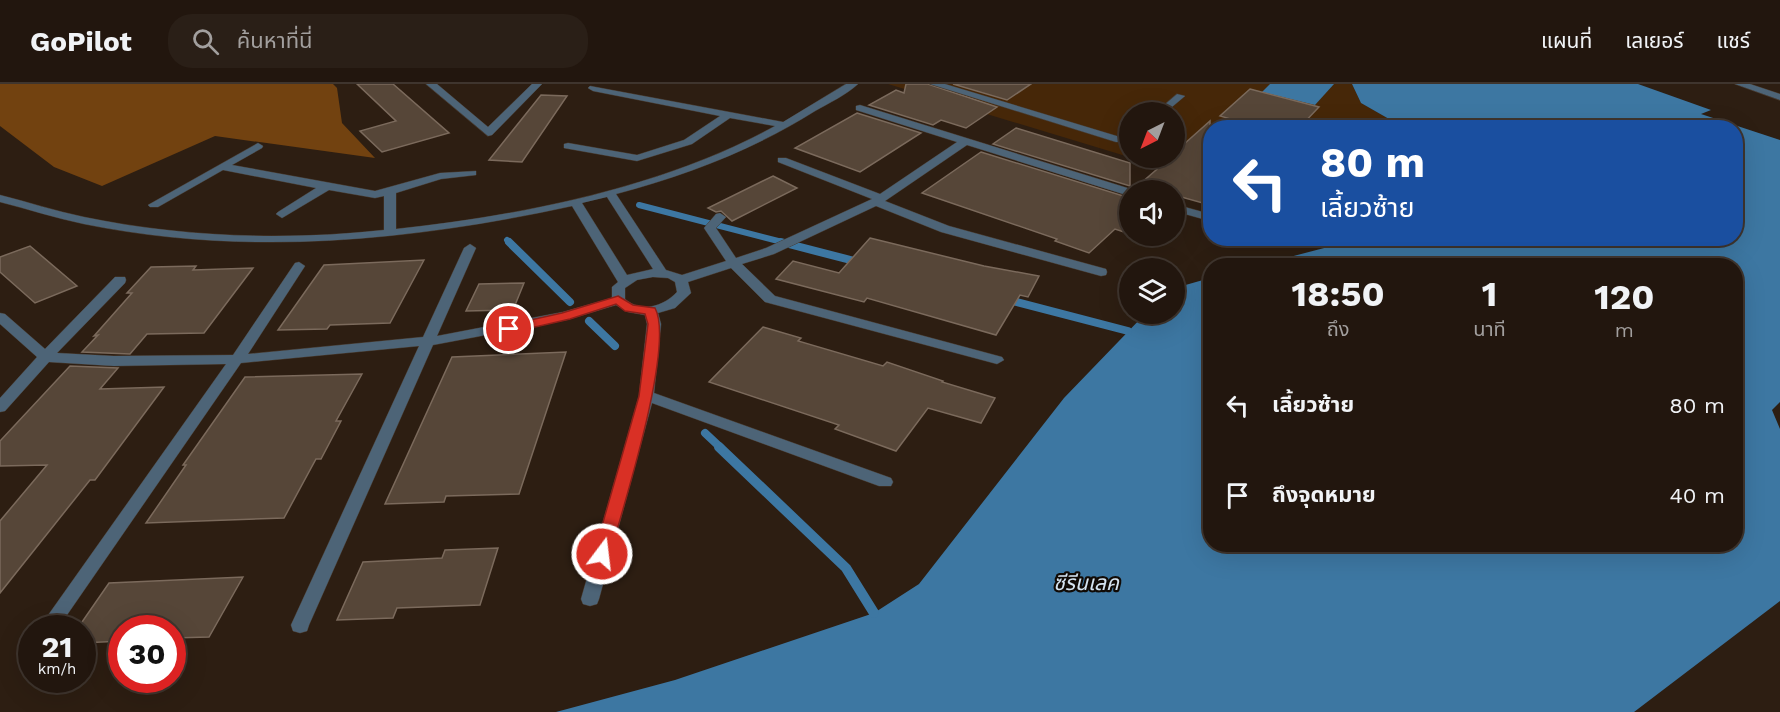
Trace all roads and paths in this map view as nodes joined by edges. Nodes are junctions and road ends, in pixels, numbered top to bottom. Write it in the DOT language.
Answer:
graph roads {
  1 [pos="431,84"];
  2 [pos="537,84"];
  3 [pos="853,84"];
  4 [pos="935,84"];
  5 [pos="1740,84"];
  6 [pos="593,88"];
  7 [pos="1180,96"];
  8 [pos="1780,97"];
  9 [pos="1173,102"];
  10 [pos="860,108"];
  11 [pos="729,114"];
  12 [pos="784,124"];
  13 [pos="1119,140"];
  14 [pos="966,141"];
  15 [pos="258,146"];
  16 [pos="568,146"];
  17 [pos="782,160"];
  18 [pos="222,167"];
  19 [pos="471,173"];
  20 [pos="327,186"];
  21 [pos="1119,190"];
  22 [pos="390,192"];
  23 [pos="609,193"];
  24 [pos="0,198"];
  25 [pos="878,200"];
  26 [pos="575,202"];
  27 [pos="154,205"];
  28 [pos="1185,210"];
  29 [pos="282,214"];
  30 [pos="1203,216"];
  31 [pos="715,222"];
  32 [pos="390,233"];
  33 [pos="471,248"];
  34 [pos="734,264"];
  35 [pos="299,266"];
  36 [pos="1101,272"];
  37 [pos="662,273"];
  38 [pos="120,280"];
  39 [pos="681,280"];
  40 [pos="625,282"];
  41 [pos="618,300"];
  42 [pos="651,311"];
  43 [pos="0,317"];
  44 [pos="429,340"];
  45 [pos="45,357"];
  46 [pos="237,359"];
  47 [pos="997,360"];
  48 [pos="646,392"];
  49 [pos="0,407"];
  50 [pos="885,482"];
  51 [pos="590,599"];
  52 [pos="57,615"];
  53 [pos="300,625"];
  1 -- 2 [label="street"];
  3 -- 12 [label="street"];
  4 -- 13 [label="street"];
  5 -- 8 [label="street"];
  6 -- 11 [label="street"];
  7 -- 9 [label="street"];
  10 -- 14 [label="street"];
  11 -- 12 [label="street"];
  11 -- 16 [label="street"];
  12 -- 23 [label="street"];
  14 -- 21 [label="street"];
  14 -- 25 [label="street"];
  15 -- 18 [label="street"];
  17 -- 25 [label="street"];
  18 -- 20 [label="street"];
  18 -- 27 [label="street"];
  19 -- 22 [label="street"];
  20 -- 22 [label="street"];
  20 -- 29 [label="street"];
  22 -- 32 [label="street"];
  23 -- 26 [label="street"];
  23 -- 37 [label="street"];
  24 -- 32 [label="street"];
  25 -- 34 [label="street"];
  25 -- 36 [label="street"];
  26 -- 32 [label="street"];
  26 -- 40 [label="street"];
  28 -- 30 [label="street"];
  31 -- 34 [label="street"];
  33 -- 44 [label="street"];
  34 -- 39 [label="street"];
  34 -- 47 [label="street"];
  35 -- 46 [label="street"];
  37 -- 39 [label="street"];
  37 -- 40 [label="street"];
  38 -- 45 [label="street"];
  39 -- 42 [label="street"];
  40 -- 41 [label="street"];
  41 -- 42 [label="street"];
  41 -- 44 [label="street"];
  42 -- 48 [label="street"];
  43 -- 45 [label="street"];
  44 -- 46 [label="street"];
  44 -- 53 [label="street"];
  45 -- 46 [label="street"];
  45 -- 49 [label="street"];
  46 -- 52 [label="street"];
  48 -- 50 [label="street"];
  48 -- 51 [label="street"];
}
